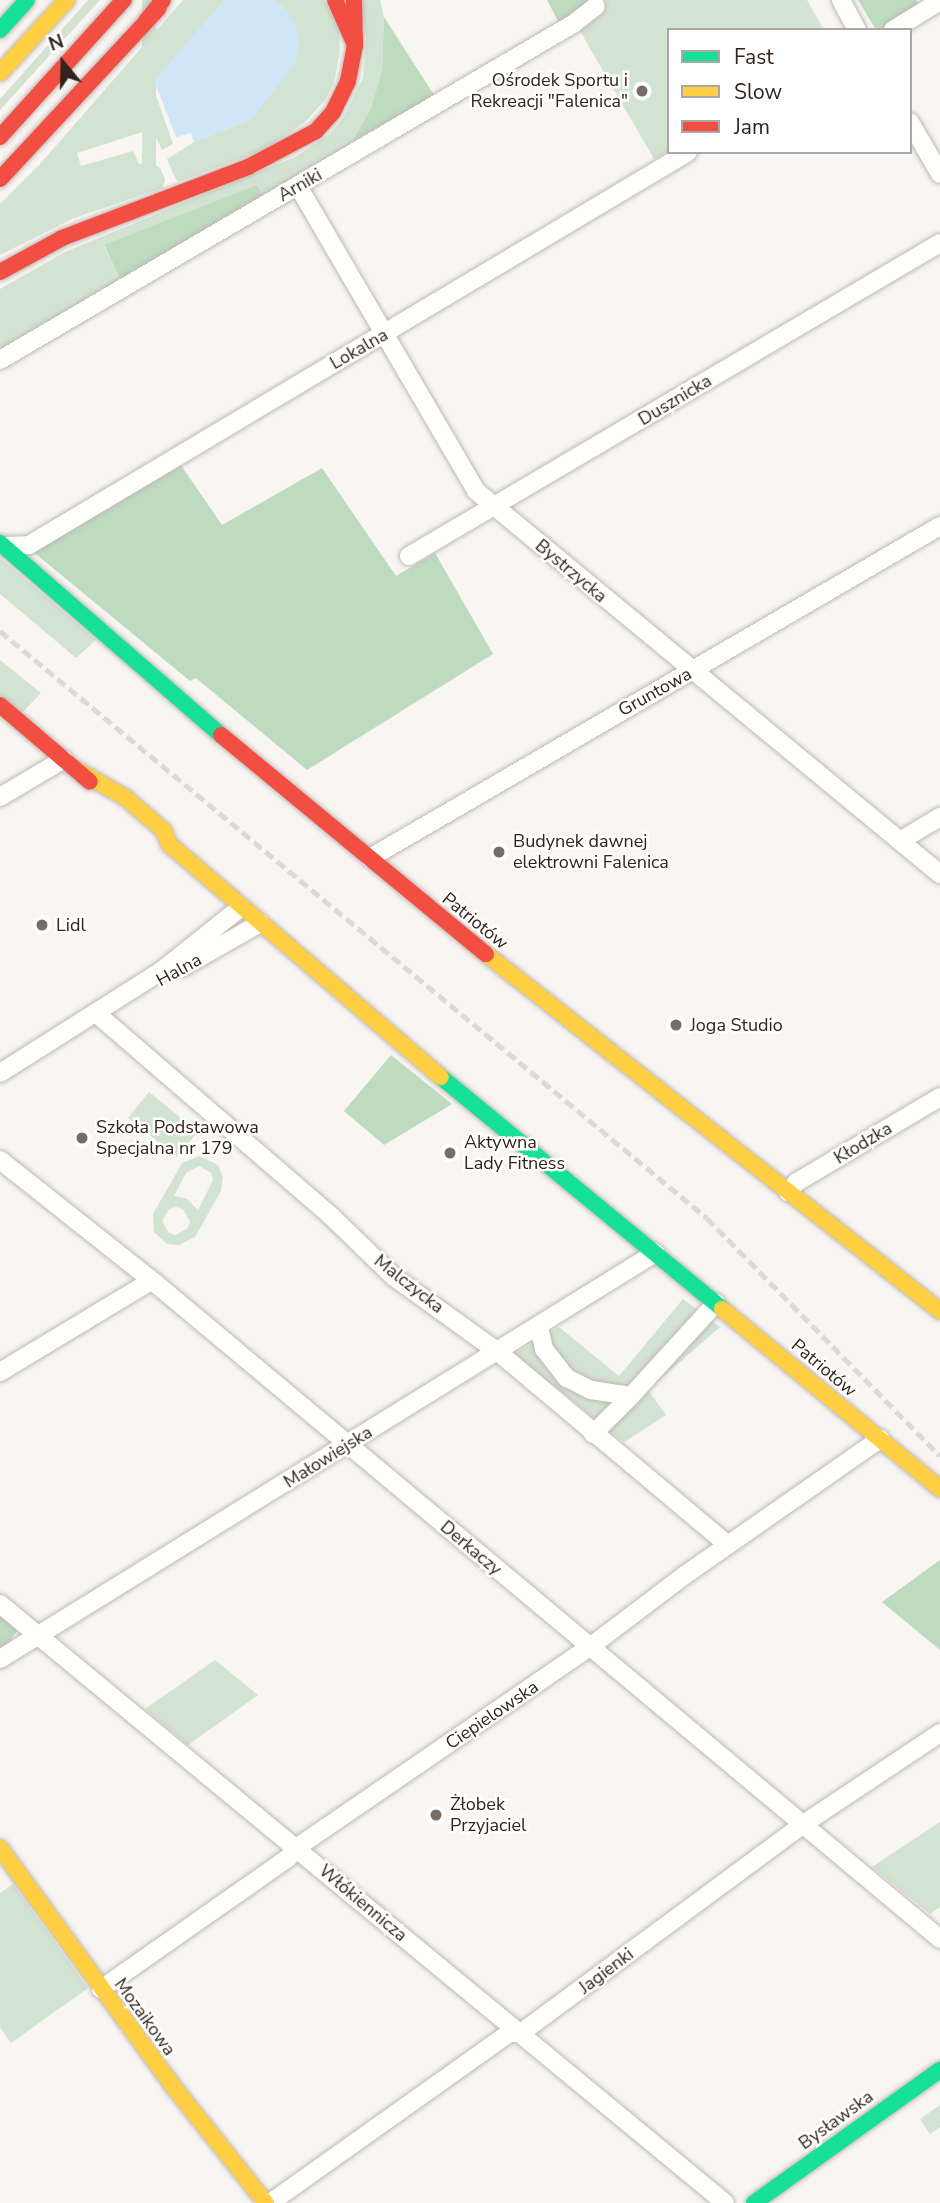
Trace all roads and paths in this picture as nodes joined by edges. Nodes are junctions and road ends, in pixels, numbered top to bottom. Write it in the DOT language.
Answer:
graph roads {
  1 [pos="27,0"];
  2 [pos="66,0"];
  3 [pos="124,0"];
  4 [pos="165,0"];
  5 [pos="335,0"];
  6 [pos="354,0"];
  7 [pos="841,0"];
  8 [pos="940,1"];
  9 [pos="596,6"];
  10 [pos="857,28"];
  11 [pos="895,28"];
  12 [pos="0,30"];
  13 [pos="355,45"];
  14 [pos="0,73"];
  15 [pos="912,125"];
  16 [pos="0,137"];
  17 [pos="685,154"];
  18 [pos="940,174"];
  19 [pos="0,179"];
  20 [pos="298,186"];
  21 [pos="940,243"];
  22 [pos="0,274"];
  23 [pos="384,334"];
  24 [pos="0,360"];
  25 [pos="493,507"];
  26 [pos="940,526"];
  27 [pos="2,545"];
  28 [pos="29,545"];
  29 [pos="409,556"];
  30 [pos="34,572"];
  31 [pos="692,671"];
  32 [pos="0,705"];
  33 [pos="64,759"];
  34 [pos="0,797"];
  35 [pos="940,817"];
  36 [pos="900,841"];
  37 [pos="370,858"];
  38 [pos="940,874"];
  39 [pos="241,907"];
  40 [pos="260,923"];
  41 [pos="97,1014"];
  42 [pos="0,1073"];
  43 [pos="940,1097"];
  44 [pos="0,1160"];
  45 [pos="788,1192"];
  46 [pos="655,1254"];
  47 [pos="151,1281"];
  48 [pos="716,1303"];
  49 [pos="940,1311"];
  50 [pos="539,1327"];
  51 [pos="498,1352"];
  52 [pos="0,1371"];
  53 [pos="631,1396"];
  54 [pos="593,1434"];
  55 [pos="880,1439"];
  56 [pos="349,1445"];
  57 [pos="940,1489"];
  58 [pos="728,1545"];
  59 [pos="0,1604"];
  60 [pos="38,1635"];
  61 [pos="590,1647"];
  62 [pos="0,1659"];
  63 [pos="940,1733"];
  64 [pos="802,1825"];
  65 [pos="0,1848"];
  66 [pos="296,1848"];
  67 [pos="940,1939"];
  68 [pos="101,1989"];
  69 [pos="522,2033"];
  70 [pos="940,2070"];
  71 [pos="268,2203"];
  72 [pos="725,2203"];
  73 [pos="754,2203"];
  1 -- 12 [label="main road"];
  2 -- 14 [label="main road"];
  3 -- 16 [label="main road"];
  4 -- 19 [label="main road"];
  5 -- 13 [label="main road"];
  6 -- 13 [label="main road"];
  7 -- 10 [label="street"];
  8 -- 11 [label="street"];
  9 -- 20 [label="street, Arniki"];
  13 -- 22 [label="main road"];
  15 -- 18 [label="street"];
  17 -- 23 [label="street, Lokalna"];
  20 -- 23 [label="street, Bystrzycka"];
  20 -- 24 [label="street, Arniki"];
  21 -- 25 [label="street, Dusznicka"];
  23 -- 25 [label="street, Bystrzycka"];
  23 -- 28 [label="street, Lokalna"];
  25 -- 29 [label="street, Dusznicka"];
  25 -- 31 [label="street, Bystrzycka"];
  26 -- 31 [label="street, Gruntowa"];
  27 -- 28 [label="street, Lokalna"];
  27 -- 30 [label="main road, Patriotów"];
  28 -- 30 [label="street"];
  30 -- 37 [label="main road, Patriotów"];
  31 -- 36 [label="street, Bystrzycka"];
  31 -- 37 [label="street, Gruntowa"];
  32 -- 33 [label="main road, Patriotów"];
  33 -- 34 [label="street"];
  33 -- 39 [label="main road, Patriotów"];
  35 -- 36 [label="street"];
  36 -- 38 [label="street, Bystrzycka"];
  37 -- 45 [label="main road, Patriotów"];
  39 -- 40 [label="main road, Patriotów"];
  39 -- 41 [label="street, Halna"];
  40 -- 41 [label="street, Halna"];
  40 -- 46 [label="main road, Patriotów"];
  41 -- 42 [label="street, Halna"];
  41 -- 51 [label="street, Malczycka"];
  43 -- 45 [label="street, Kłodzka"];
  44 -- 47 [label="street, Derkaczy"];
  45 -- 49 [label="main road, Patriotów"];
  46 -- 48 [label="main road, Patriotów"];
  46 -- 50 [label="street, Małowiejska"];
  47 -- 52 [label="street"];
  47 -- 56 [label="street, Derkaczy"];
  48 -- 53 [label="street"];
  48 -- 55 [label="main road, Patriotów"];
  50 -- 51 [label="street, Małowiejska"];
  50 -- 53 [label="street"];
  51 -- 54 [label="street, Malczycka"];
  51 -- 56 [label="street, Małowiejska"];
  53 -- 54 [label="street"];
  54 -- 58 [label="street, Malczycka"];
  55 -- 57 [label="main road, Patriotów"];
  55 -- 58 [label="street, Ciepielowska"];
  56 -- 60 [label="street, Małowiejska"];
  56 -- 61 [label="street, Derkaczy"];
  58 -- 61 [label="street, Ciepielowska"];
  59 -- 60 [label="street, Włókiennicza"];
  60 -- 62 [label="street, Małowiejska"];
  60 -- 66 [label="street, Włókiennicza"];
  61 -- 64 [label="street, Derkaczy"];
  61 -- 66 [label="street, Ciepielowska"];
  63 -- 64 [label="street, Jagienki"];
  64 -- 67 [label="street, Derkaczy"];
  64 -- 69 [label="street, Jagienki"];
  65 -- 68 [label="main road, Mozaikowa"];
  66 -- 68 [label="street, Ciepielowska"];
  66 -- 69 [label="street, Włókiennicza"];
  68 -- 71 [label="main road, Mozaikowa"];
  69 -- 71 [label="street, Jagienki"];
  69 -- 72 [label="street, Włókiennicza"];
  70 -- 73 [label="main road, Bysławska"];
}
